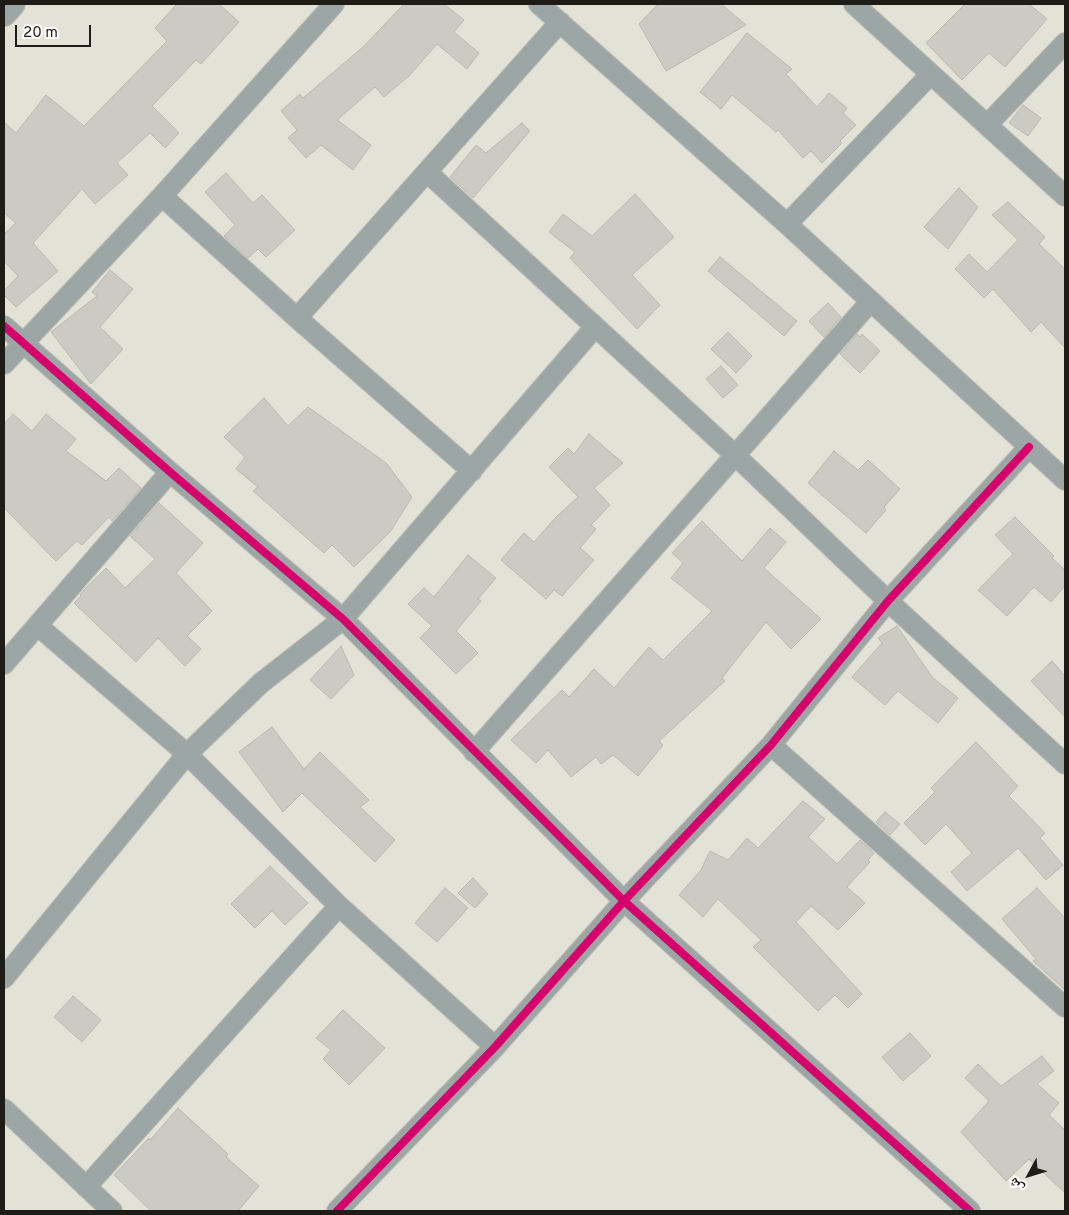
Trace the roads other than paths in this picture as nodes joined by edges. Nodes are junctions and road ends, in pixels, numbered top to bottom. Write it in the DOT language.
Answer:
graph roads {
  1 [pos="14,4"];
  2 [pos="334,4"];
  3 [pos="539,4"];
  4 [pos="854,4"];
  5 [pos="4,14"];
  6 [pos="560,22"];
  7 [pos="1065,43"];
  8 [pos="931,74"];
  9 [pos="987,125"];
  10 [pos="427,172"];
  11 [pos="162,196"];
  12 [pos="1065,196"];
  13 [pos="787,224"];
  14 [pos="871,301"];
  15 [pos="297,318"];
  16 [pos="4,326"];
  17 [pos="595,327"];
  18 [pos="23,342"];
  19 [pos="4,364"];
  20 [pos="1029,447"];
  21 [pos="736,456"];
  22 [pos="472,470"];
  23 [pos="170,472"];
  24 [pos="1065,480"];
  25 [pos="888,601"];
  26 [pos="342,620"];
  27 [pos="38,626"];
  28 [pos="4,664"];
  29 [pos="770,745"];
  30 [pos="474,752"];
  31 [pos="187,754"];
  32 [pos="1065,764"];
  33 [pos="624,901"];
  34 [pos="339,906"];
  35 [pos="4,978"];
  36 [pos="1065,1007"];
  37 [pos="495,1047"];
  38 [pos="4,1109"];
  39 [pos="86,1187"];
  40 [pos="112,1211"];
  41 [pos="337,1211"];
  42 [pos="970,1211"];
  1 -- 5 [label="street"];
  2 -- 11 [label="street"];
  3 -- 6 [label="street"];
  4 -- 8 [label="street"];
  6 -- 10 [label="street"];
  6 -- 13 [label="street"];
  7 -- 9 [label="street"];
  8 -- 9 [label="street"];
  8 -- 13 [label="street"];
  9 -- 12 [label="street"];
  10 -- 15 [label="street"];
  10 -- 17 [label="street"];
  11 -- 15 [label="street"];
  11 -- 18 [label="street"];
  13 -- 14 [label="street"];
  14 -- 20 [label="street"];
  14 -- 21 [label="street"];
  15 -- 22 [label="street"];
  16 -- 18 [label="street"];
  17 -- 21 [label="street"];
  17 -- 22 [label="street"];
  18 -- 19 [label="street"];
  18 -- 23 [label="street"];
  20 -- 24 [label="street"];
  20 -- 25 [label="street"];
  21 -- 25 [label="street"];
  21 -- 30 [label="street"];
  22 -- 26 [label="street"];
  23 -- 26 [label="street"];
  23 -- 27 [label="street"];
  25 -- 29 [label="street"];
  25 -- 32 [label="street"];
  26 -- 30 [label="street"];
  26 -- 31 [label="street"];
  27 -- 28 [label="street"];
  27 -- 31 [label="street"];
  29 -- 33 [label="street"];
  29 -- 36 [label="street"];
  30 -- 33 [label="street"];
  31 -- 34 [label="street"];
  31 -- 35 [label="street"];
  33 -- 37 [label="street"];
  33 -- 42 [label="street"];
  34 -- 37 [label="street"];
  34 -- 39 [label="street"];
  37 -- 41 [label="street"];
  38 -- 39 [label="street"];
  39 -- 40 [label="street"];
}
